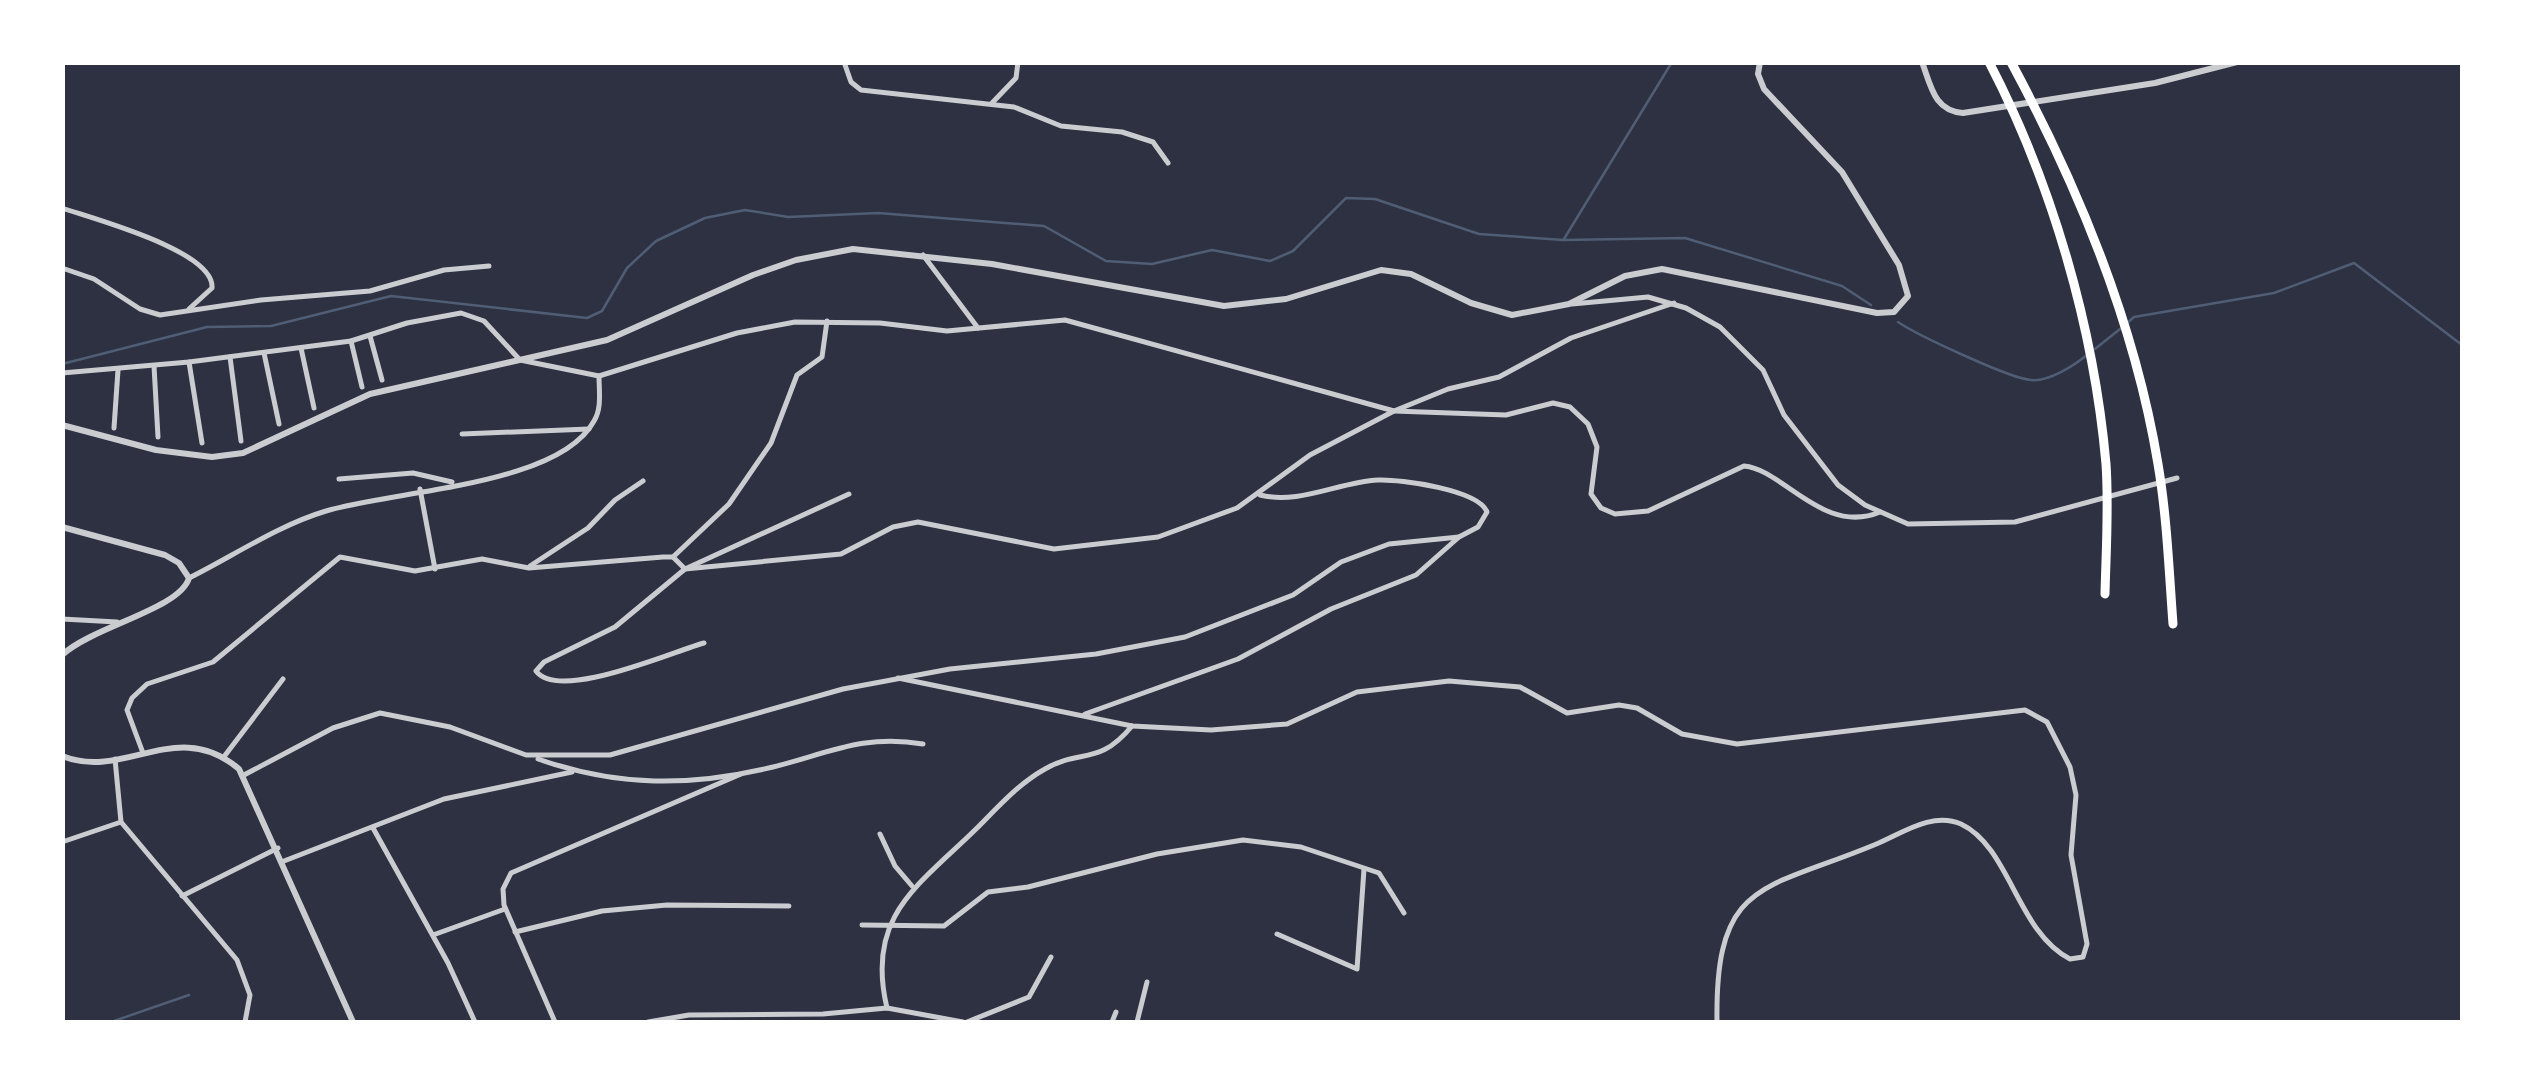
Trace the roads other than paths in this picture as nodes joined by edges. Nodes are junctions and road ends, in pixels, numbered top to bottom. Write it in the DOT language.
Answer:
graph roads {
  1 [pos="844,62"];
  2 [pos="1018,62"];
  3 [pos="1760,62"];
  4 [pos="1922,62"];
  5 [pos="1989,62"];
  6 [pos="2012,62"];
  7 [pos="2237,62"];
  8 [pos="992,103"];
  9 [pos="1168,163"];
  10 [pos="62,208"];
  11 [pos="923,255"];
  12 [pos="489,266"];
  13 [pos="62,268"];
  14 [pos="1674,303"];
  15 [pos="1569,304"];
  16 [pos="187,310"];
  17 [pos="827,321"];
  18 [pos="978,328"];
  19 [pos="370,336"];
  20 [pos="351,341"];
  21 [pos="301,347"];
  22 [pos="264,352"];
  23 [pos="230,357"];
  24 [pos="520,360"];
  25 [pos="189,362"];
  26 [pos="154,366"];
  27 [pos="118,370"];
  28 [pos="62,372"];
  29 [pos="599,376"];
  30 [pos="382,380"];
  31 [pos="362,387"];
  32 [pos="314,408"];
  33 [pos="1394,412"];
  34 [pos="279,424"];
  35 [pos="62,425"];
  36 [pos="114,428"];
  37 [pos="590,429"];
  38 [pos="462,434"];
  39 [pos="158,437"];
  40 [pos="242,442"];
  41 [pos="202,443"];
  42 [pos="2177,478"];
  43 [pos="339,479"];
  44 [pos="643,480"];
  45 [pos="455,484"];
  46 [pos="420,489"];
  47 [pos="849,494"];
  48 [pos="1260,495"];
  49 [pos="1880,512"];
  50 [pos="62,528"];
  51 [pos="1459,537"];
  52 [pos="674,558"];
  53 [pos="527,568"];
  54 [pos="685,569"];
  55 [pos="434,570"];
  56 [pos="189,578"];
  57 [pos="2105,594"];
  58 [pos="62,619"];
  59 [pos="118,622"];
  60 [pos="2173,624"];
  61 [pos="704,643"];
  62 [pos="62,655"];
  63 [pos="898,678"];
  64 [pos="283,679"];
  65 [pos="1082,715"];
  66 [pos="1132,726"];
  67 [pos="923,744"];
  68 [pos="143,753"];
  69 [pos="526,754"];
  70 [pos="62,756"];
  71 [pos="223,758"];
  72 [pos="115,759"];
  73 [pos="574,772"];
  74 [pos="244,774"];
  75 [pos="740,774"];
  76 [pos="121,822"];
  77 [pos="373,828"];
  78 [pos="880,834"];
  79 [pos="62,842"];
  80 [pos="278,848"];
  81 [pos="284,861"];
  82 [pos="1364,869"];
  83 [pos="912,886"];
  84 [pos="182,896"];
  85 [pos="790,906"];
  86 [pos="505,909"];
  87 [pos="1404,913"];
  88 [pos="862,925"];
  89 [pos="891,925"];
  90 [pos="515,932"];
  91 [pos="1277,934"];
  92 [pos="433,935"];
  93 [pos="1051,957"];
  94 [pos="1147,982"];
  95 [pos="887,1008"];
  96 [pos="1116,1012"];
  97 [pos="775,1018"];
  98 [pos="245,1022"];
  99 [pos="352,1022"];
  100 [pos="475,1022"];
  101 [pos="555,1022"];
  102 [pos="648,1022"];
  103 [pos="964,1022"];
  104 [pos="1112,1022"];
  105 [pos="1137,1022"];
  106 [pos="1716,1022"];
  1 -- 8 [label="street"];
  2 -- 8 [label="street"];
  3 -- 15 [label="street"];
  4 -- 7 [label="street"];
  5 -- 57 [label="highway"];
  6 -- 60 [label="highway"];
  8 -- 9 [label="street"];
  10 -- 16 [label="street"];
  11 -- 15 [label="street"];
  11 -- 18 [label="street"];
  11 -- 24 [label="street"];
  12 -- 16 [label="street"];
  13 -- 16 [label="street"];
  14 -- 15 [label="street"];
  14 -- 33 [label="street"];
  14 -- 49 [label="street"];
  17 -- 18 [label="street"];
  17 -- 29 [label="street"];
  17 -- 52 [label="street"];
  18 -- 33 [label="street"];
  19 -- 20 [label="street"];
  19 -- 24 [label="street"];
  19 -- 30 [label="street"];
  20 -- 21 [label="street"];
  20 -- 31 [label="street"];
  21 -- 22 [label="street"];
  21 -- 32 [label="street"];
  22 -- 23 [label="street"];
  22 -- 34 [label="street"];
  23 -- 25 [label="street"];
  23 -- 40 [label="street"];
  24 -- 29 [label="street"];
  24 -- 35 [label="street"];
  25 -- 26 [label="street"];
  25 -- 41 [label="street"];
  26 -- 27 [label="street"];
  26 -- 39 [label="street"];
  27 -- 28 [label="street"];
  27 -- 36 [label="street"];
  29 -- 37 [label="street"];
  33 -- 48 [label="street"];
  33 -- 49 [label="street"];
  37 -- 38 [label="street"];
  37 -- 45 [label="street"];
  42 -- 49 [label="street"];
  43 -- 45 [label="street"];
  44 -- 53 [label="street"];
  45 -- 46 [label="street"];
  46 -- 55 [label="street"];
  46 -- 56 [label="street"];
  47 -- 54 [label="street"];
  48 -- 51 [label="street"];
  48 -- 54 [label="street"];
  50 -- 56 [label="street"];
  51 -- 63 [label="street"];
  51 -- 65 [label="street"];
  52 -- 53 [label="street"];
  52 -- 54 [label="street"];
  53 -- 55 [label="street"];
  54 -- 61 [label="street"];
  55 -- 68 [label="street"];
  56 -- 59 [label="street"];
  58 -- 59 [label="street"];
  59 -- 62 [label="street"];
  63 -- 65 [label="street"];
  63 -- 69 [label="street"];
  64 -- 71 [label="street"];
  65 -- 66 [label="street"];
  66 -- 83 [label="street"];
  66 -- 106 [label="street"];
  67 -- 75 [label="street"];
  68 -- 71 [label="street"];
  68 -- 72 [label="street"];
  69 -- 73 [label="street"];
  69 -- 74 [label="street"];
  70 -- 72 [label="street"];
  71 -- 74 [label="street"];
  72 -- 76 [label="street"];
  73 -- 75 [label="street"];
  73 -- 77 [label="street"];
  74 -- 80 [label="street"];
  75 -- 86 [label="street"];
  76 -- 79 [label="street"];
  76 -- 84 [label="street"];
  77 -- 81 [label="street"];
  77 -- 92 [label="street"];
  78 -- 83 [label="street"];
  80 -- 81 [label="street"];
  80 -- 84 [label="street"];
  81 -- 99 [label="street"];
  82 -- 87 [label="street"];
  82 -- 89 [label="street"];
  82 -- 91 [label="street"];
  83 -- 89 [label="street"];
  84 -- 98 [label="street"];
  85 -- 90 [label="street"];
  86 -- 90 [label="street"];
  86 -- 92 [label="street"];
  88 -- 89 [label="street"];
  89 -- 95 [label="street"];
  90 -- 101 [label="street"];
  92 -- 100 [label="street"];
  93 -- 103 [label="street"];
  94 -- 105 [label="street"];
  95 -- 97 [label="street"];
  95 -- 103 [label="street"];
  96 -- 104 [label="street"];
  97 -- 102 [label="street"];
}
